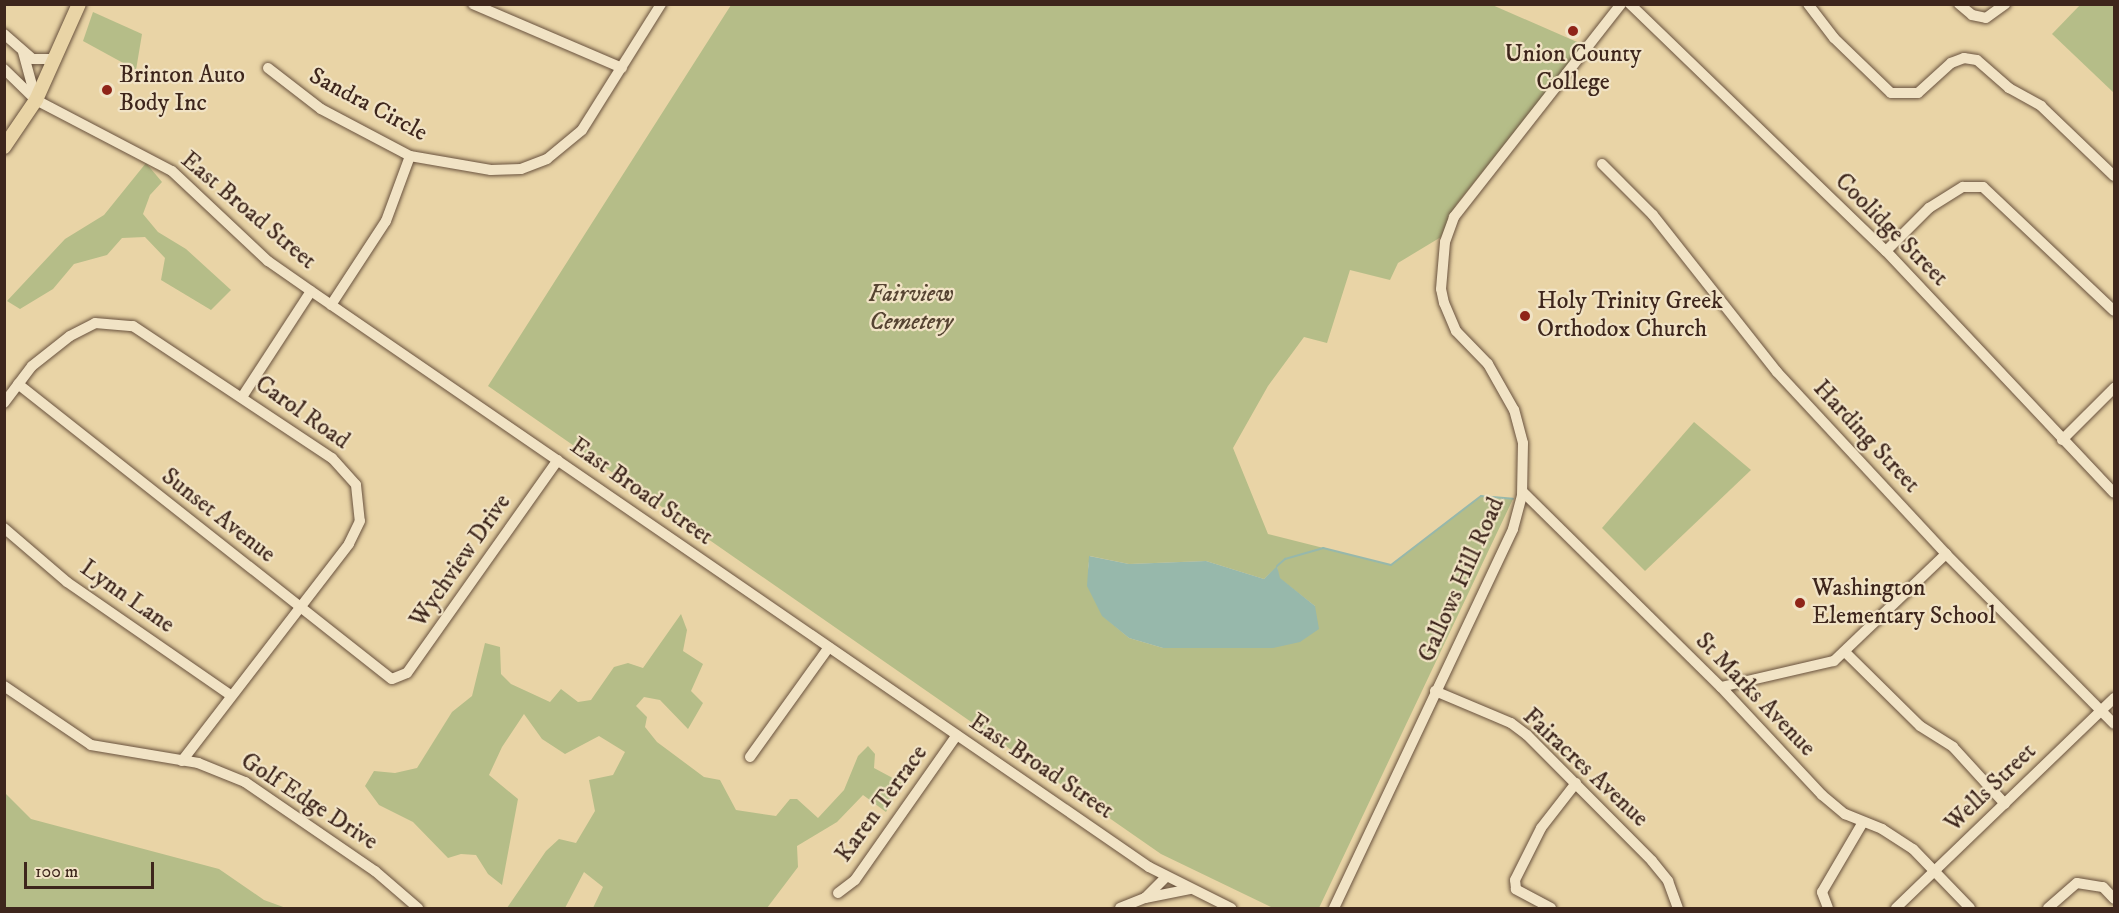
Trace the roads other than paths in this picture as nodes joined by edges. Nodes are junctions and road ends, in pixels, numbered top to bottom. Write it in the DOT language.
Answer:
graph roads {
  1 [pos="79,4"];
  2 [pos="473,4"];
  3 [pos="661,4"];
  4 [pos="1621,4"];
  5 [pos="1630,4"];
  6 [pos="1824,4"];
  7 [pos="1959,4"];
  8 [pos="2005,4"];
  9 [pos="1812,9"];
  10 [pos="4,34"];
  11 [pos="23,52"];
  12 [pos="56,59"];
  13 [pos="27,68"];
  14 [pos="268,68"];
  15 [pos="622,68"];
  16 [pos="7,72"];
  17 [pos="36,100"];
  18 [pos="4,147"];
  19 [pos="410,156"];
  20 [pos="1602,164"];
  21 [pos="2115,176"];
  22 [pos="1886,251"];
  23 [pos="311,291"];
  24 [pos="331,305"];
  25 [pos="2115,311"];
  26 [pos="18,384"];
  27 [pos="2115,388"];
  28 [pos="242,397"];
  29 [pos="4,403"];
  30 [pos="2062,440"];
  31 [pos="558,460"];
  32 [pos="1522,492"];
  33 [pos="2115,493"];
  34 [pos="4,528"];
  35 [pos="1946,555"];
  36 [pos="299,607"];
  37 [pos="829,647"];
  38 [pos="1846,653"];
  39 [pos="392,679"];
  40 [pos="4,686"];
  41 [pos="1721,687"];
  42 [pos="1435,691"];
  43 [pos="230,695"];
  44 [pos="2115,698"];
  45 [pos="2101,711"];
  46 [pos="2115,724"];
  47 [pos="957,735"];
  48 [pos="750,757"];
  49 [pos="182,760"];
  50 [pos="1576,783"];
  51 [pos="2005,804"];
  52 [pos="1863,822"];
  53 [pos="1934,872"];
  54 [pos="1166,877"];
  55 [pos="1191,889"];
  56 [pos="837,892"];
  57 [pos="1145,898"];
  58 [pos="2115,899"];
  59 [pos="417,909"];
  60 [pos="1120,909"];
  61 [pos="1231,909"];
  62 [pos="1334,909"];
  63 [pos="1551,909"];
  64 [pos="1678,909"];
  65 [pos="1828,909"];
  66 [pos="1896,909"];
  67 [pos="1970,909"];
  68 [pos="2048,909"];
  1 -- 12 [label="main road"];
  2 -- 15 [label="street"];
  3 -- 15 [label="street, Sandra Circle"];
  4 -- 32 [label="street, Gallows Hill Road"];
  5 -- 22 [label="street, Coolidge Street"];
  6 -- 9 [label="street"];
  7 -- 8 [label="street"];
  9 -- 21 [label="street"];
  10 -- 11 [label="street"];
  11 -- 12 [label="street"];
  11 -- 13 [label="street"];
  12 -- 17 [label="main road"];
  13 -- 16 [label="street"];
  13 -- 17 [label="street"];
  14 -- 19 [label="street, Sandra Circle"];
  15 -- 19 [label="street, Sandra Circle"];
  16 -- 17 [label="street, East Broad Street"];
  17 -- 18 [label="main road"];
  17 -- 23 [label="street, East Broad Street"];
  19 -- 24 [label="street"];
  20 -- 35 [label="street, Harding Street"];
  22 -- 25 [label="street"];
  22 -- 30 [label="street, Coolidge Street"];
  23 -- 24 [label="street, East Broad Street"];
  23 -- 28 [label="street"];
  24 -- 31 [label="street, East Broad Street"];
  26 -- 28 [label="street, Carol Road"];
  26 -- 29 [label="street, Carol Road"];
  26 -- 36 [label="street, Sunset Avenue"];
  27 -- 30 [label="street"];
  28 -- 36 [label="street, Carol Road"];
  30 -- 33 [label="street, Coolidge Street"];
  31 -- 37 [label="street, East Broad Street"];
  31 -- 39 [label="street, Wychview Drive"];
  32 -- 41 [label="street, St Marks Avenue"];
  32 -- 42 [label="street, Gallows Hill Road"];
  34 -- 43 [label="street, Lynn Lane"];
  35 -- 38 [label="street"];
  35 -- 45 [label="street, Harding Street"];
  36 -- 39 [label="street, Sunset Avenue"];
  36 -- 43 [label="street, Carol Road"];
  37 -- 47 [label="street, East Broad Street"];
  37 -- 48 [label="street"];
  38 -- 41 [label="street"];
  38 -- 51 [label="street"];
  40 -- 49 [label="street, Golf Edge Drive"];
  41 -- 52 [label="street, St Marks Avenue"];
  42 -- 50 [label="street, Fairacres Avenue"];
  42 -- 62 [label="street, Gallows Hill Road"];
  43 -- 49 [label="street, Carol Road"];
  44 -- 45 [label="street, Wells Street"];
  45 -- 46 [label="street, Harding Street"];
  45 -- 51 [label="street, Wells Street"];
  47 -- 54 [label="street, East Broad Street"];
  47 -- 56 [label="street, Karen Terrace"];
  49 -- 59 [label="street, Golf Edge Drive"];
  50 -- 63 [label="street"];
  50 -- 64 [label="street, Fairacres Avenue"];
  51 -- 53 [label="street, Wells Street"];
  52 -- 53 [label="street, St Marks Avenue"];
  52 -- 65 [label="street"];
  53 -- 66 [label="street, Wells Street"];
  53 -- 67 [label="street, St Marks Avenue"];
  54 -- 55 [label="street, East Broad Street"];
  54 -- 57 [label="street"];
  55 -- 57 [label="street"];
  55 -- 61 [label="street, East Broad Street"];
  57 -- 60 [label="street"];
  58 -- 68 [label="street"];
}
